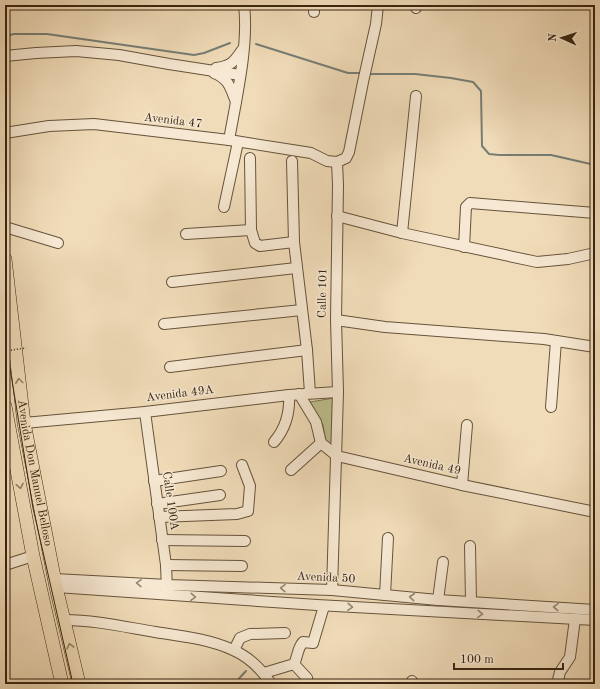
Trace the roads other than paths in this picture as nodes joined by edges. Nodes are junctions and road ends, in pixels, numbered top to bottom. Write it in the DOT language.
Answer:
graph roads {
  1 [pos="244,5"];
  2 [pos="378,5"];
  3 [pos="243,48"];
  4 [pos="5,56"];
  5 [pos="209,70"];
  6 [pos="240,75"];
  7 [pos="416,96"];
  8 [pos="236,102"];
  9 [pos="5,134"];
  10 [pos="234,141"];
  11 [pos="250,158"];
  12 [pos="292,161"];
  13 [pos="337,162"];
  14 [pos="224,207"];
  15 [pos="595,213"];
  16 [pos="337,216"];
  17 [pos="5,226"];
  18 [pos="251,230"];
  19 [pos="402,233"];
  20 [pos="186,234"];
  21 [pos="294,242"];
  22 [pos="58,243"];
  23 [pos="464,247"];
  24 [pos="595,253"];
  25 [pos="5,259"];
  26 [pos="296,268"];
  27 [pos="172,282"];
  28 [pos="302,310"];
  29 [pos="336,320"];
  30 [pos="164,324"];
  31 [pos="556,341"];
  32 [pos="595,347"];
  33 [pos="307,350"];
  34 [pos="170,367"];
  35 [pos="338,392"];
  36 [pos="310,393"];
  37 [pos="294,394"];
  38 [pos="5,406"];
  39 [pos="551,407"];
  40 [pos="145,412"];
  41 [pos="24,423"];
  42 [pos="6,424"];
  43 [pos="467,425"];
  44 [pos="274,442"];
  45 [pos="321,443"];
  46 [pos="337,456"];
  47 [pos="242,465"];
  48 [pos="291,470"];
  49 [pos="222,471"];
  50 [pos="154,481"];
  51 [pos="462,485"];
  52 [pos="220,495"];
  53 [pos="157,504"];
  54 [pos="595,512"];
  55 [pos="159,517"];
  56 [pos="388,538"];
  57 [pos="162,540"];
  58 [pos="245,541"];
  59 [pos="470,546"];
  60 [pos="33,556"];
  61 [pos="443,562"];
  62 [pos="5,565"];
  63 [pos="166,565"];
  64 [pos="242,566"];
  65 [pos="55,583"];
  66 [pos="167,590"];
  67 [pos="332,590"];
  68 [pos="385,594"];
  69 [pos="438,600"];
  70 [pos="471,602"];
  71 [pos="324,606"];
  72 [pos="595,610"];
  73 [pos="575,619"];
  74 [pos="64,620"];
  75 [pos="595,620"];
  76 [pos="285,633"];
  77 [pos="234,650"];
  78 [pos="294,664"];
  79 [pos="264,673"];
  80 [pos="62,684"];
  81 [pos="80,684"];
  82 [pos="272,684"];
  83 [pos="304,684"];
  84 [pos="557,684"];
  1 -- 3 [label="street"];
  2 -- 13 [label="street"];
  3 -- 5 [label="street"];
  3 -- 6 [label="street"];
  4 -- 5 [label="street"];
  5 -- 6 [label="street"];
  5 -- 8 [label="street"];
  6 -- 8 [label="street"];
  7 -- 19 [label="street"];
  8 -- 10 [label="street"];
  9 -- 10 [label="street, Avenida 47"];
  10 -- 13 [label="street, Avenida 47"];
  10 -- 14 [label="street"];
  11 -- 18 [label="street"];
  12 -- 21 [label="street"];
  13 -- 16 [label="street, Calle 101"];
  15 -- 23 [label="street"];
  16 -- 19 [label="street"];
  16 -- 29 [label="street, Calle 101"];
  17 -- 22 [label="street"];
  18 -- 20 [label="street"];
  18 -- 21 [label="street"];
  19 -- 23 [label="street"];
  21 -- 26 [label="street"];
  23 -- 24 [label="street"];
  41 -- 25 [label="main road, Avenida Don Manuel Belloso, one-way"];
  26 -- 27 [label="street"];
  26 -- 28 [label="street"];
  28 -- 30 [label="street"];
  28 -- 33 [label="street"];
  29 -- 31 [label="street"];
  29 -- 35 [label="street, Calle 101"];
  31 -- 32 [label="street"];
  31 -- 39 [label="street"];
  33 -- 34 [label="street"];
  33 -- 36 [label="street"];
  35 -- 36 [label="street, Avenida 49A"];
  35 -- 46 [label="street, Calle 101"];
  36 -- 37 [label="street, Avenida 49A"];
  37 -- 40 [label="street, Avenida 49A"];
  37 -- 44 [label="street"];
  37 -- 45 [label="street"];
  38 -- 42 [label="main road, Avenida Don Manuel Belloso"];
  40 -- 41 [label="street, Avenida 49A"];
  40 -- 50 [label="street, Calle 100A"];
  41 -- 65 [label="main road, Avenida Don Manuel Belloso"];
  42 -- 60 [label="main road, Avenida Don Manuel Belloso, one-way"];
  43 -- 51 [label="street"];
  45 -- 46 [label="street, Avenida 49"];
  45 -- 48 [label="street"];
  46 -- 51 [label="street, Avenida 49"];
  46 -- 67 [label="street, Calle 101"];
  47 -- 55 [label="street"];
  49 -- 50 [label="street"];
  50 -- 53 [label="street, Calle 100A"];
  51 -- 54 [label="street, Avenida 49"];
  52 -- 53 [label="street"];
  53 -- 55 [label="street, Calle 100A"];
  55 -- 57 [label="street, Calle 100A"];
  56 -- 68 [label="street"];
  57 -- 58 [label="street"];
  57 -- 63 [label="street, Calle 100A"];
  59 -- 70 [label="street"];
  60 -- 62 [label="street"];
  60 -- 80 [label="main road, Avenida Don Manuel Belloso"];
  61 -- 69 [label="street"];
  63 -- 64 [label="street"];
  63 -- 66 [label="street, Calle 100A"];
  65 -- 66 [label="street, Avenida 50"];
  65 -- 74 [label="main road, Avenida Don Manuel Belloso"];
  67 -- 66 [label="street, Avenida 50, one-way"];
  66 -- 71 [label="street, Avenida 50, one-way"];
  67 -- 68 [label="street, Avenida 50"];
  69 -- 68 [label="street, Avenida 50, one-way"];
  69 -- 70 [label="street, Avenida 50"];
  72 -- 70 [label="street, Avenida 50, one-way"];
  71 -- 73 [label="street, Avenida 50, one-way"];
  71 -- 78 [label="street"];
  73 -- 75 [label="street, Avenida 50"];
  73 -- 84 [label="street"];
  74 -- 77 [label="street"];
  81 -- 74 [label="main road, Avenida Don Manuel Belloso, one-way"];
  76 -- 77 [label="street"];
  77 -- 79 [label="street"];
  78 -- 79 [label="street"];
  78 -- 83 [label="street"];
  79 -- 82 [label="street"];
}
